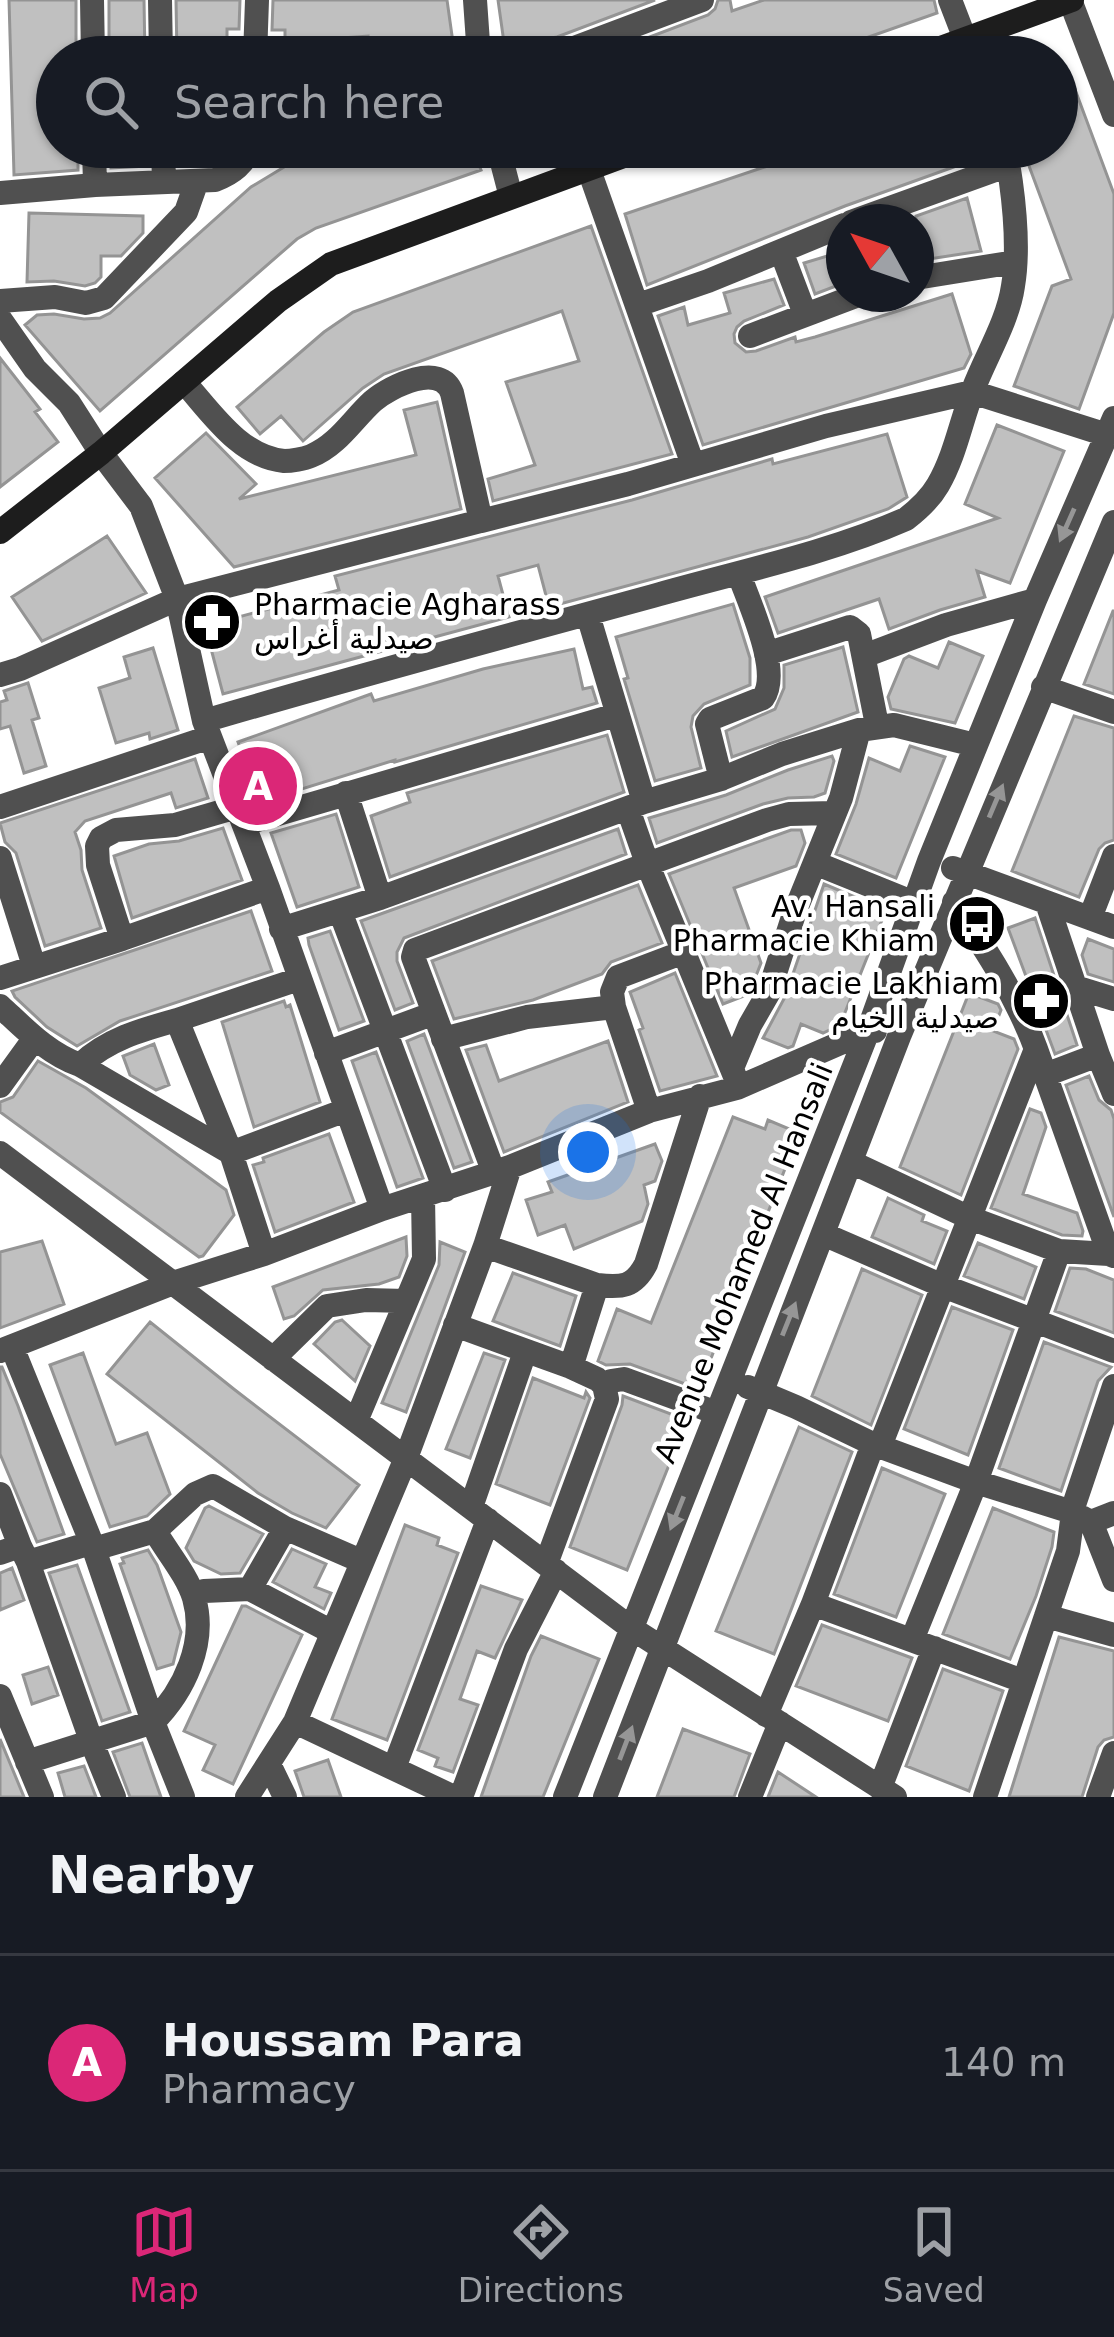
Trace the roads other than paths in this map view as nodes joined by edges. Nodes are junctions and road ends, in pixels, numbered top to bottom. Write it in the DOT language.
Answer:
graph roads {
  1 [pos="92,0"];
  2 [pos="160,0"];
  3 [pos="256,0"];
  4 [pos="475,0"];
  5 [pos="702,0"];
  6 [pos="950,0"];
  7 [pos="1070,0"];
  8 [pos="93,36"];
  9 [pos="161,36"];
  10 [pos="256,36"];
  11 [pos="477,36"];
  12 [pos="606,36"];
  13 [pos="964,36"];
  14 [pos="996,36"];
  15 [pos="1114,115"];
  16 [pos="95,168"];
  17 [pos="164,168"];
  18 [pos="238,168"];
  19 [pos="503,168"];
  20 [pos="585,168"];
  21 [pos="588,168"];
  22 [pos="979,168"];
  23 [pos="1008,168"];
  24 [pos="197,181"];
  25 [pos="164,182"];
  26 [pos="95,184"];
  27 [pos="0,193"];
  28 [pos="511,197"];
  29 [pos="896,204"];
  30 [pos="826,233"];
  31 [pos="781,251"];
  32 [pos="1015,262"];
  33 [pos="934,275"];
  34 [pos="0,301"];
  35 [pos="638,305"];
  36 [pos="826,306"];
  37 [pos="805,314"];
  38 [pos="0,319"];
  39 [pos="750,336"];
  40 [pos="184,382"];
  41 [pos="973,392"];
  42 [pos="1110,426"];
  43 [pos="101,453"];
  44 [pos="692,465"];
  45 [pos="481,521"];
  46 [pos="4,522"];
  47 [pos="1114,522"];
  48 [pos="739,574"];
  49 [pos="177,599"];
  50 [pos="1035,600"];
  51 [pos="588,615"];
  52 [pos="766,654"];
  53 [pos="864,656"];
  54 [pos="0,675"];
  55 [pos="1043,687"];
  56 [pos="1114,712"];
  57 [pos="616,715"];
  58 [pos="868,728"];
  59 [pos="207,729"];
  60 [pos="975,745"];
  61 [pos="722,779"];
  62 [pos="346,793"];
  63 [pos="636,806"];
  64 [pos="0,807"];
  65 [pos="834,813"];
  66 [pos="240,815"];
  67 [pos="1114,856"];
  68 [pos="0,858"];
  69 [pos="929,861"];
  70 [pos="647,863"];
  71 [pos="815,863"];
  72 [pos="967,872"];
  73 [pos="268,888"];
  74 [pos="380,898"];
  75 [pos="954,902"];
  76 [pos="1047,902"];
  77 [pos="914,903"];
  78 [pos="340,911"];
  79 [pos="1102,922"];
  80 [pos="281,929"];
  81 [pos="122,939"];
  82 [pos="684,952"];
  83 [pos="34,966"];
  84 [pos="0,978"];
  85 [pos="298,979"];
  86 [pos="1076,986"];
  87 [pos="1114,999"];
  88 [pos="0,1006"];
  89 [pos="614,1007"];
  90 [pos="433,1013"];
  91 [pos="177,1020"];
  92 [pos="868,1030"];
  93 [pos="384,1032"];
  94 [pos="900,1034"];
  95 [pos="34,1039"];
  96 [pos="442,1039"];
  97 [pos="1036,1049"];
  98 [pos="326,1053"];
  99 [pos="1098,1055"];
  100 [pos="80,1065"];
  101 [pos="1045,1075"];
  102 [pos="735,1078"];
  103 [pos="0,1085"];
  104 [pos="1114,1094"];
  105 [pos="700,1096"];
  106 [pos="346,1110"];
  107 [pos="649,1111"];
  108 [pos="231,1153"];
  109 [pos="0,1154"];
  110 [pos="851,1162"];
  111 [pos="502,1170"];
  112 [pos="434,1193"];
  113 [pos="382,1209"];
  114 [pos="970,1218"];
  115 [pos="823,1234"];
  116 [pos="485,1246"];
  117 [pos="1059,1251"];
  118 [pos="265,1254"];
  119 [pos="1111,1255"];
  120 [pos="172,1283"];
  121 [pos="597,1285"];
  122 [pos="943,1286"];
  123 [pos="406,1301"];
  124 [pos="1034,1320"];
  125 [pos="455,1325"];
  126 [pos="6,1349"];
  127 [pos="1114,1351"];
  128 [pos="525,1352"];
  129 [pos="273,1359"];
  130 [pos="571,1366"];
  131 [pos="730,1380"];
  132 [pos="604,1385"];
  133 [pos="760,1392"];
  134 [pos="1112,1398"];
  135 [pos="717,1413"];
  136 [pos="356,1421"];
  137 [pos="876,1445"];
  138 [pos="406,1458"];
  139 [pos="976,1482"];
  140 [pos="0,1495"];
  141 [pos="479,1514"];
  142 [pos="1092,1516"];
  143 [pos="285,1528"];
  144 [pos="155,1531"];
  145 [pos="93,1546"];
  146 [pos="16,1554"];
  147 [pos="361,1561"];
  148 [pos="551,1567"];
  149 [pos="1114,1580"];
  150 [pos="250,1589"];
  151 [pos="194,1595"];
  152 [pos="813,1604"];
  153 [pos="1046,1616"];
  154 [pos="631,1628"];
  155 [pos="332,1632"];
  156 [pos="1114,1634"];
  157 [pos="923,1644"];
  158 [pos="662,1648"];
  159 [pos="1023,1682"];
  160 [pos="0,1696"];
  161 [pos="773,1719"];
  162 [pos="153,1722"];
  163 [pos="295,1722"];
  164 [pos="92,1743"];
  165 [pos="1114,1753"];
  166 [pos="27,1762"];
  167 [pos="268,1764"];
  168 [pos="394,1768"];
  169 [pos="888,1792"];
  170 [pos="42,1797"];
  171 [pos="114,1797"];
  172 [pos="183,1797"];
  173 [pos="248,1797"];
  174 [pos="285,1797"];
  175 [pos="457,1797"];
  176 [pos="566,1797"];
  177 [pos="605,1797"];
  178 [pos="750,1797"];
  179 [pos="985,1797"];
  180 [pos="1098,1797"];
  1 -- 8 [label="street"];
  2 -- 9 [label="street"];
  3 -- 10 [label="street"];
  4 -- 11 [label="street"];
  5 -- 12 [label="street"];
  6 -- 13 [label="street"];
  7 -- 14 [label="street"];
  7 -- 15 [label="street"];
  16 -- 26 [label="street"];
  17 -- 25 [label="street"];
  18 -- 24 [label="street"];
  19 -- 28 [label="street"];
  20 -- 28 [label="street"];
  21 -- 35 [label="street"];
  22 -- 29 [label="street"];
  23 -- 32 [label="street"];
  24 -- 25 [label="street"];
  24 -- 34 [label="street"];
  25 -- 26 [label="street"];
  26 -- 27 [label="street"];
  28 -- 40 [label="street"];
  30 -- 31 [label="street"];
  31 -- 35 [label="street"];
  31 -- 37 [label="street"];
  32 -- 33 [label="street"];
  32 -- 41 [label="street"];
  35 -- 44 [label="street"];
  36 -- 37 [label="street"];
  37 -- 39 [label="street"];
  38 -- 43 [label="street"];
  40 -- 43 [label="street"];
  40 -- 45 [label="street"];
  41 -- 42 [label="street"];
  41 -- 44 [label="street"];
  41 -- 48 [label="street"];
  42 -- 50 [label="street, Avenue Mohamed Al Hansali, one-way"];
  43 -- 46 [label="street"];
  43 -- 49 [label="street"];
  44 -- 45 [label="street"];
  45 -- 49 [label="street"];
  47 -- 55 [label="street, Avenue Mohamed Al Hansali"];
  48 -- 51 [label="street"];
  48 -- 52 [label="street"];
  49 -- 54 [label="street"];
  49 -- 59 [label="street"];
  50 -- 53 [label="street"];
  50 -- 60 [label="street, Avenue Mohamed Al Hansali"];
  51 -- 57 [label="street"];
  51 -- 59 [label="street"];
  52 -- 53 [label="street"];
  52 -- 61 [label="street"];
  53 -- 58 [label="street"];
  55 -- 56 [label="street"];
  72 -- 55 [label="street, Avenue Mohamed Al Hansali, one-way"];
  57 -- 62 [label="street"];
  57 -- 63 [label="street"];
  58 -- 60 [label="street"];
  58 -- 61 [label="street"];
  58 -- 65 [label="street"];
  59 -- 64 [label="street"];
  59 -- 66 [label="street"];
  60 -- 69 [label="street, Avenue Mohamed Al Hansali"];
  61 -- 63 [label="street"];
  62 -- 66 [label="street"];
  62 -- 74 [label="street"];
  63 -- 70 [label="street"];
  63 -- 74 [label="street"];
  65 -- 70 [label="street"];
  65 -- 71 [label="street"];
  66 -- 73 [label="street"];
  66 -- 81 [label="street"];
  67 -- 79 [label="street"];
  68 -- 83 [label="street"];
  69 -- 72 [label="street"];
  69 -- 77 [label="street, Avenue Mohamed Al Hansali"];
  70 -- 82 [label="street"];
  70 -- 90 [label="street"];
  71 -- 77 [label="street"];
  71 -- 102 [label="street"];
  72 -- 75 [label="street, Avenue Mohamed Al Hansali"];
  72 -- 76 [label="street"];
  73 -- 80 [label="street"];
  73 -- 81 [label="street"];
  74 -- 78 [label="street"];
  75 -- 94 [label="street, Avenue Mohamed Al Hansali"];
  75 -- 97 [label="street"];
  76 -- 79 [label="street"];
  76 -- 86 [label="street"];
  77 -- 92 [label="street, Avenue Mohamed Al Hansali"];
  78 -- 80 [label="street"];
  78 -- 93 [label="street"];
  80 -- 85 [label="street"];
  81 -- 83 [label="street"];
  82 -- 89 [label="street"];
  82 -- 102 [label="street"];
  83 -- 84 [label="street"];
  85 -- 91 [label="street"];
  85 -- 98 [label="street"];
  86 -- 87 [label="street"];
  86 -- 99 [label="street"];
  88 -- 95 [label="street"];
  89 -- 96 [label="street"];
  89 -- 107 [label="street"];
  90 -- 93 [label="street"];
  90 -- 96 [label="street"];
  91 -- 100 [label="street"];
  91 -- 108 [label="street"];
  92 -- 94 [label="street"];
  92 -- 102 [label="street"];
  92 -- 131 [label="street, Avenue Mohamed Al Hansali"];
  93 -- 98 [label="street"];
  93 -- 112 [label="street"];
  94 -- 110 [label="street, Avenue Mohamed Al Hansali"];
  95 -- 100 [label="street"];
  95 -- 103 [label="street"];
  96 -- 111 [label="street"];
  97 -- 101 [label="street"];
  97 -- 114 [label="street"];
  98 -- 106 [label="street"];
  99 -- 101 [label="street"];
  99 -- 104 [label="street"];
  100 -- 108 [label="street"];
  101 -- 119 [label="street"];
  102 -- 105 [label="street"];
  105 -- 107 [label="street"];
  105 -- 121 [label="street"];
  106 -- 108 [label="street"];
  106 -- 113 [label="street"];
  107 -- 111 [label="street"];
  108 -- 118 [label="street"];
  109 -- 120 [label="street"];
  110 -- 114 [label="street"];
  110 -- 115 [label="street, Avenue Mohamed Al Hansali"];
  111 -- 112 [label="street"];
  111 -- 116 [label="street"];
  112 -- 113 [label="street"];
  112 -- 123 [label="street"];
  113 -- 118 [label="street"];
  114 -- 117 [label="street"];
  114 -- 122 [label="street"];
  115 -- 122 [label="street"];
  133 -- 115 [label="street, Avenue Mohamed Al Hansali, one-way"];
  116 -- 121 [label="street"];
  116 -- 125 [label="street"];
  117 -- 119 [label="street"];
  117 -- 124 [label="street"];
  118 -- 120 [label="street"];
  120 -- 126 [label="street"];
  120 -- 129 [label="street"];
  121 -- 130 [label="street"];
  122 -- 124 [label="street"];
  122 -- 137 [label="street"];
  123 -- 129 [label="street"];
  123 -- 136 [label="street"];
  124 -- 127 [label="street"];
  124 -- 139 [label="street"];
  125 -- 128 [label="street"];
  125 -- 138 [label="street"];
  126 -- 145 [label="street"];
  128 -- 130 [label="street"];
  128 -- 141 [label="street"];
  129 -- 136 [label="street"];
  130 -- 132 [label="street"];
  131 -- 133 [label="street"];
  131 -- 135 [label="street, Avenue Mohamed Al Hansali"];
  132 -- 135 [label="street"];
  132 -- 148 [label="street"];
  133 -- 137 [label="street"];
  133 -- 158 [label="street, Avenue Mohamed Al Hansali"];
  134 -- 142 [label="street"];
  135 -- 154 [label="street, Avenue Mohamed Al Hansali, one-way"];
  136 -- 138 [label="street"];
  137 -- 139 [label="street"];
  137 -- 152 [label="street"];
  138 -- 141 [label="street"];
  138 -- 147 [label="street"];
  139 -- 142 [label="street"];
  139 -- 157 [label="street"];
  140 -- 146 [label="street"];
  141 -- 148 [label="street"];
  141 -- 168 [label="street"];
  142 -- 149 [label="street"];
  142 -- 153 [label="street"];
  143 -- 144 [label="street"];
  143 -- 147 [label="street"];
  143 -- 150 [label="street"];
  144 -- 145 [label="street"];
  144 -- 151 [label="street"];
  145 -- 146 [label="street"];
  145 -- 162 [label="street"];
  146 -- 164 [label="street"];
  147 -- 155 [label="street"];
  148 -- 154 [label="street"];
  148 -- 175 [label="street"];
  150 -- 151 [label="street"];
  150 -- 155 [label="street"];
  151 -- 162 [label="street"];
  152 -- 157 [label="street"];
  152 -- 161 [label="street"];
  153 -- 156 [label="street"];
  153 -- 159 [label="street"];
  154 -- 158 [label="street"];
  154 -- 176 [label="street, Avenue Mohamed Al Hansali"];
  155 -- 163 [label="street"];
  157 -- 159 [label="street"];
  157 -- 169 [label="street"];
  158 -- 161 [label="street"];
  177 -- 158 [label="street, Avenue Mohamed Al Hansali, one-way"];
  159 -- 179 [label="street"];
  160 -- 166 [label="street"];
  161 -- 169 [label="street"];
  161 -- 178 [label="street"];
  162 -- 164 [label="street"];
  162 -- 172 [label="street"];
  163 -- 167 [label="street"];
  163 -- 168 [label="street"];
  164 -- 166 [label="street"];
  164 -- 171 [label="street"];
  165 -- 180 [label="street"];
  166 -- 170 [label="street"];
  167 -- 173 [label="street"];
  167 -- 174 [label="street"];
  168 -- 175 [label="street"];
}
